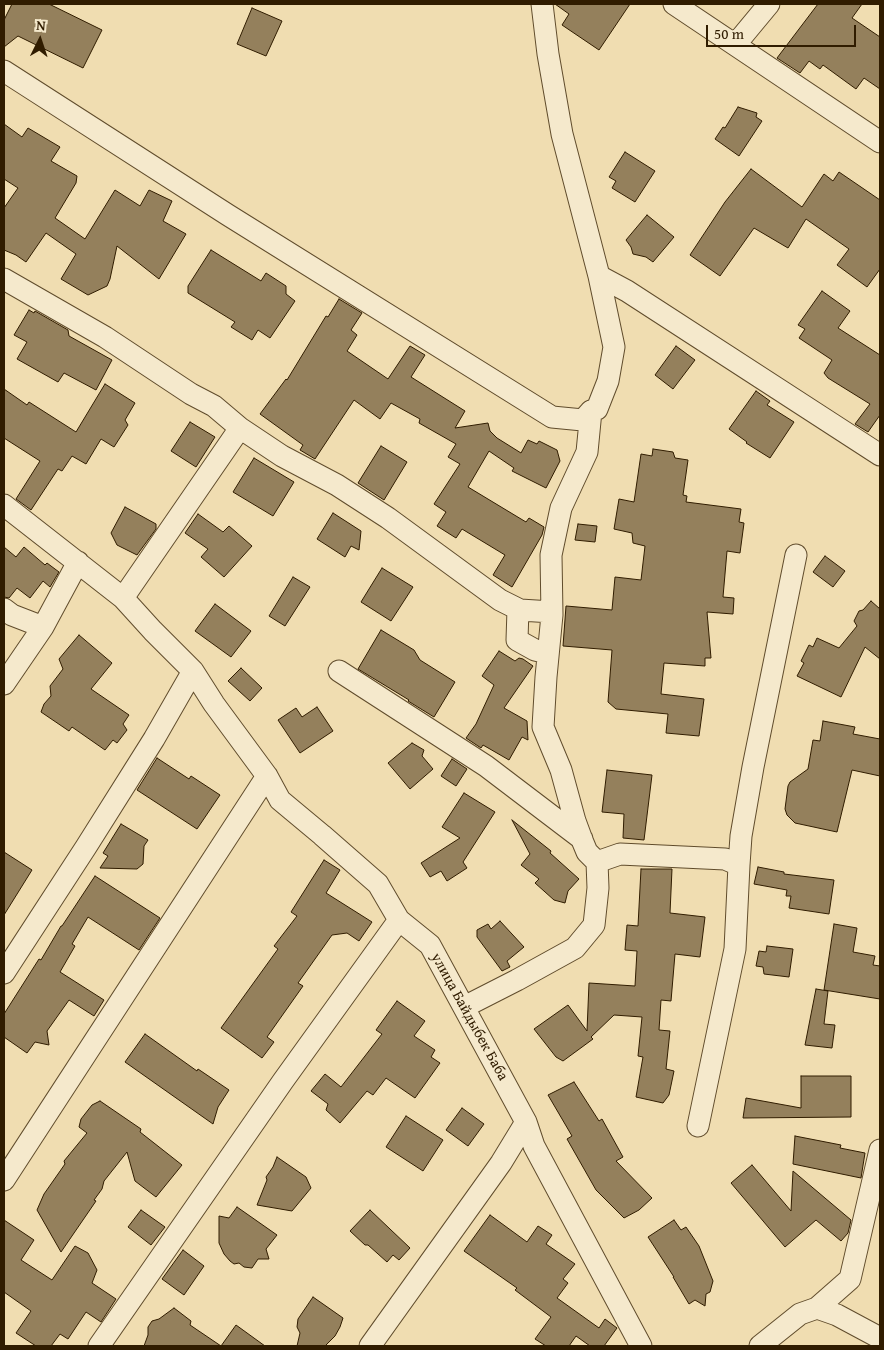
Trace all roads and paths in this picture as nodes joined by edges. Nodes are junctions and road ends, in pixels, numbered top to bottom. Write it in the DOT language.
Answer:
graph roads {
  1 [pos="542,4"];
  2 [pos="674,4"];
  3 [pos="769,4"];
  4 [pos="735,45"];
  5 [pos="4,71"];
  6 [pos="880,142"];
  7 [pos="599,276"];
  8 [pos="4,279"];
  9 [pos="591,410"];
  10 [pos="240,428"];
  11 [pos="880,454"];
  12 [pos="4,504"];
  13 [pos="796,555"];
  14 [pos="78,562"];
  15 [pos="123,598"];
  16 [pos="4,609"];
  17 [pos="518,609"];
  18 [pos="552,612"];
  19 [pos="43,627"];
  20 [pos="548,653"];
  21 [pos="193,671"];
  22 [pos="339,672"];
  23 [pos="4,684"];
  24 [pos="268,776"];
  25 [pos="582,840"];
  26 [pos="597,862"];
  27 [pos="740,865"];
  28 [pos="399,920"];
  29 [pos="4,973"];
  30 [pos="464,1007"];
  31 [pos="526,1122"];
  32 [pos="698,1126"];
  33 [pos="880,1150"];
  34 [pos="4,1180"];
  35 [pos="817,1308"];
  36 [pos="880,1338"];
  37 [pos="100,1346"];
  38 [pos="370,1346"];
  39 [pos="641,1346"];
  40 [pos="760,1346"];
  1 -- 7 [label="street"];
  2 -- 4 [label="street"];
  3 -- 4 [label="street"];
  4 -- 6 [label="street"];
  5 -- 9 [label="street"];
  7 -- 9 [label="street"];
  7 -- 11 [label="street"];
  8 -- 10 [label="street"];
  9 -- 18 [label="street"];
  10 -- 15 [label="street"];
  10 -- 17 [label="street"];
  12 -- 14 [label="street, улица Байдыбек Баба"];
  13 -- 27 [label="street"];
  14 -- 15 [label="street, улица Байдыбек Баба"];
  14 -- 19 [label="street"];
  15 -- 21 [label="street, улица Байдыбек Баба"];
  16 -- 19 [label="street"];
  17 -- 18 [label="street"];
  17 -- 20 [label="street"];
  18 -- 20 [label="street"];
  19 -- 23 [label="street"];
  20 -- 25 [label="street"];
  21 -- 24 [label="street, улица Байдыбек Баба"];
  21 -- 29 [label="street"];
  22 -- 25 [label="street"];
  24 -- 28 [label="street, улица Байдыбек Баба"];
  24 -- 34 [label="street"];
  25 -- 26 [label="street"];
  26 -- 27 [label="street"];
  26 -- 30 [label="street"];
  27 -- 32 [label="street"];
  28 -- 30 [label="street, улица Байдыбек Баба"];
  28 -- 37 [label="street"];
  30 -- 31 [label="street, улица Байдыбек Баба"];
  31 -- 38 [label="street"];
  31 -- 39 [label="street, улица Байдыбек Баба"];
  33 -- 35 [label="street"];
  35 -- 36 [label="street"];
  35 -- 40 [label="street"];
}
